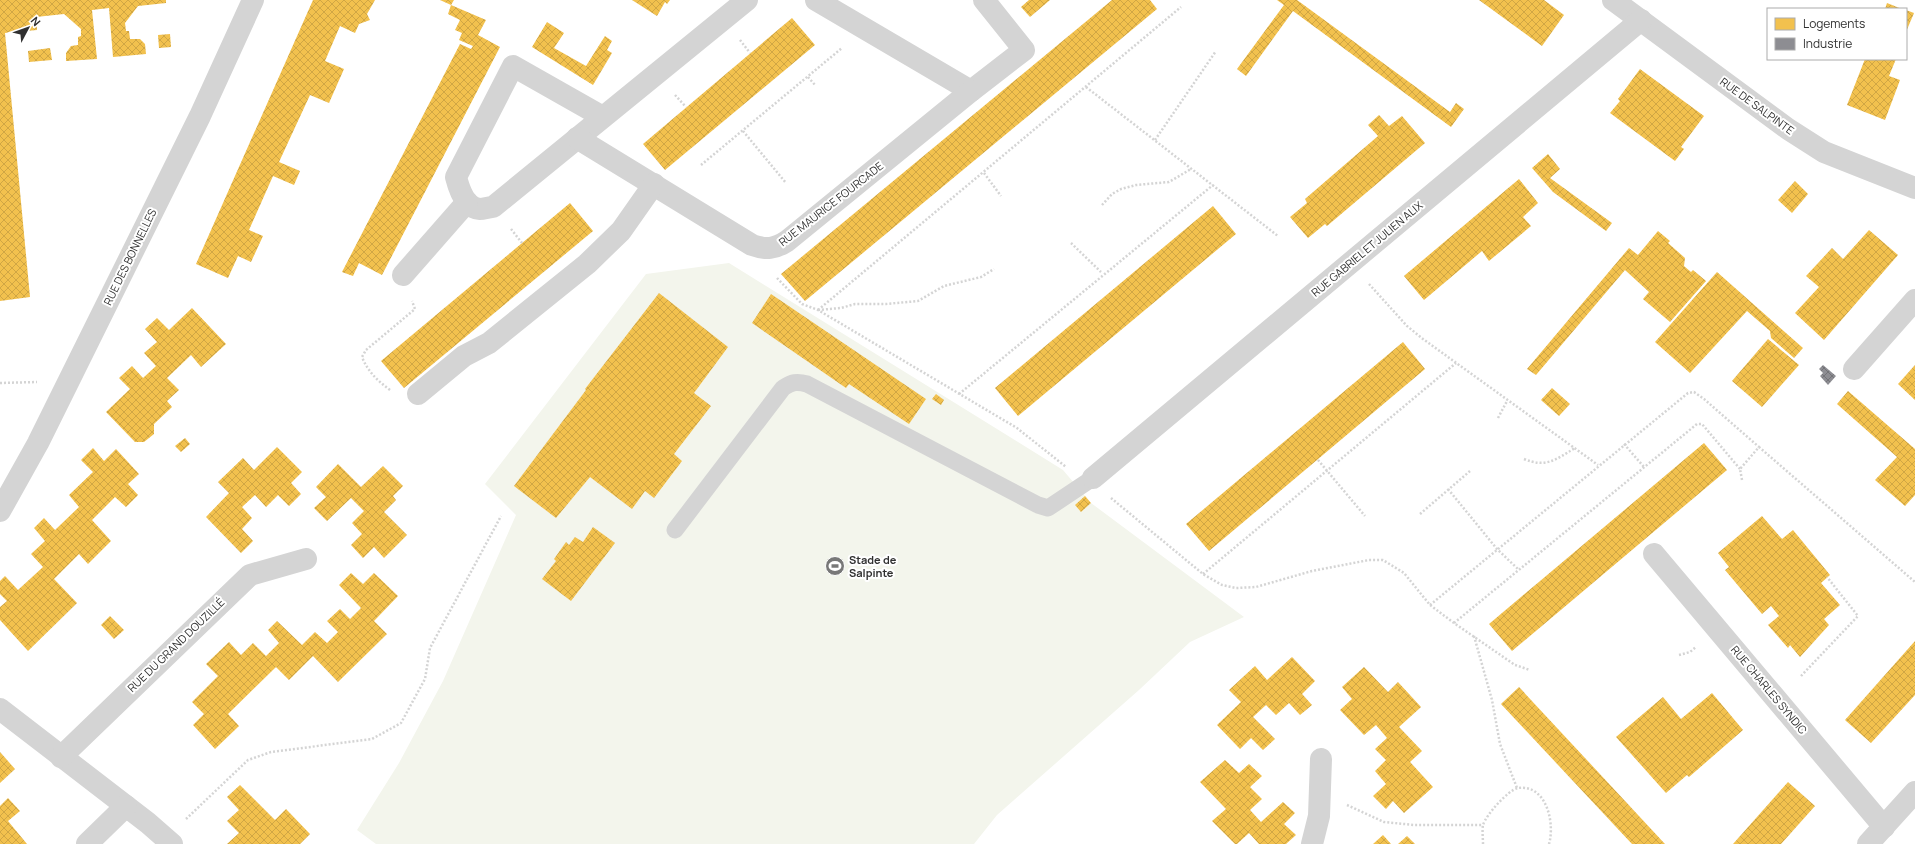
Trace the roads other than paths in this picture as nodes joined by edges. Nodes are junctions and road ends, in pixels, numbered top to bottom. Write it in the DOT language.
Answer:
graph roads {
  1 [pos="253,0"];
  2 [pos="747,0"];
  3 [pos="816,0"];
  4 [pos="984,0"];
  5 [pos="1613,0"];
  6 [pos="1641,20"];
  7 [pos="971,91"];
  8 [pos="603,117"];
  9 [pos="577,138"];
  10 [pos="654,184"];
  11 [pos="1915,188"];
  12 [pos="467,202"];
  13 [pos="403,275"];
  14 [pos="1915,300"];
  15 [pos="1854,369"];
  16 [pos="418,394"];
  17 [pos="1089,480"];
  18 [pos="0,511"];
  19 [pos="675,530"];
  20 [pos="1654,554"];
  21 [pos="306,559"];
  22 [pos="0,709"];
  23 [pos="61,757"];
  24 [pos="1321,759"];
  25 [pos="1915,792"];
  26 [pos="126,806"];
  27 [pos="1884,827"];
  28 [pos="88,844"];
  29 [pos="172,844"];
  30 [pos="1312,844"];
  31 [pos="1868,844"];
  1 -- 18 [label="street, RUE DES BONNELLES"];
  2 -- 8 [label="street"];
  3 -- 7 [label="street"];
  4 -- 7 [label="street, RUE MAURICE FOURCADE"];
  5 -- 6 [label="street, RUE DE SALPINTE"];
  6 -- 11 [label="street, RUE DE SALPINTE"];
  6 -- 17 [label="street, RUE GABRIEL ET JULIEN ALIX"];
  7 -- 10 [label="street, RUE MAURICE FOURCADE"];
  8 -- 9 [label="street"];
  8 -- 12 [label="street"];
  9 -- 10 [label="street, RUE MAURICE FOURCADE"];
  9 -- 12 [label="street"];
  10 -- 16 [label="street"];
  12 -- 13 [label="street"];
  14 -- 15 [label="street"];
  17 -- 19 [label="lane"];
  20 -- 27 [label="street, RUE CHARLES SYNDIC"];
  21 -- 23 [label="street, RUE DU GRAND DOUZILLÉ"];
  22 -- 23 [label="street"];
  23 -- 26 [label="street"];
  24 -- 30 [label="street"];
  25 -- 27 [label="street"];
  26 -- 28 [label="street"];
  26 -- 29 [label="street"];
  27 -- 31 [label="street"];
}
